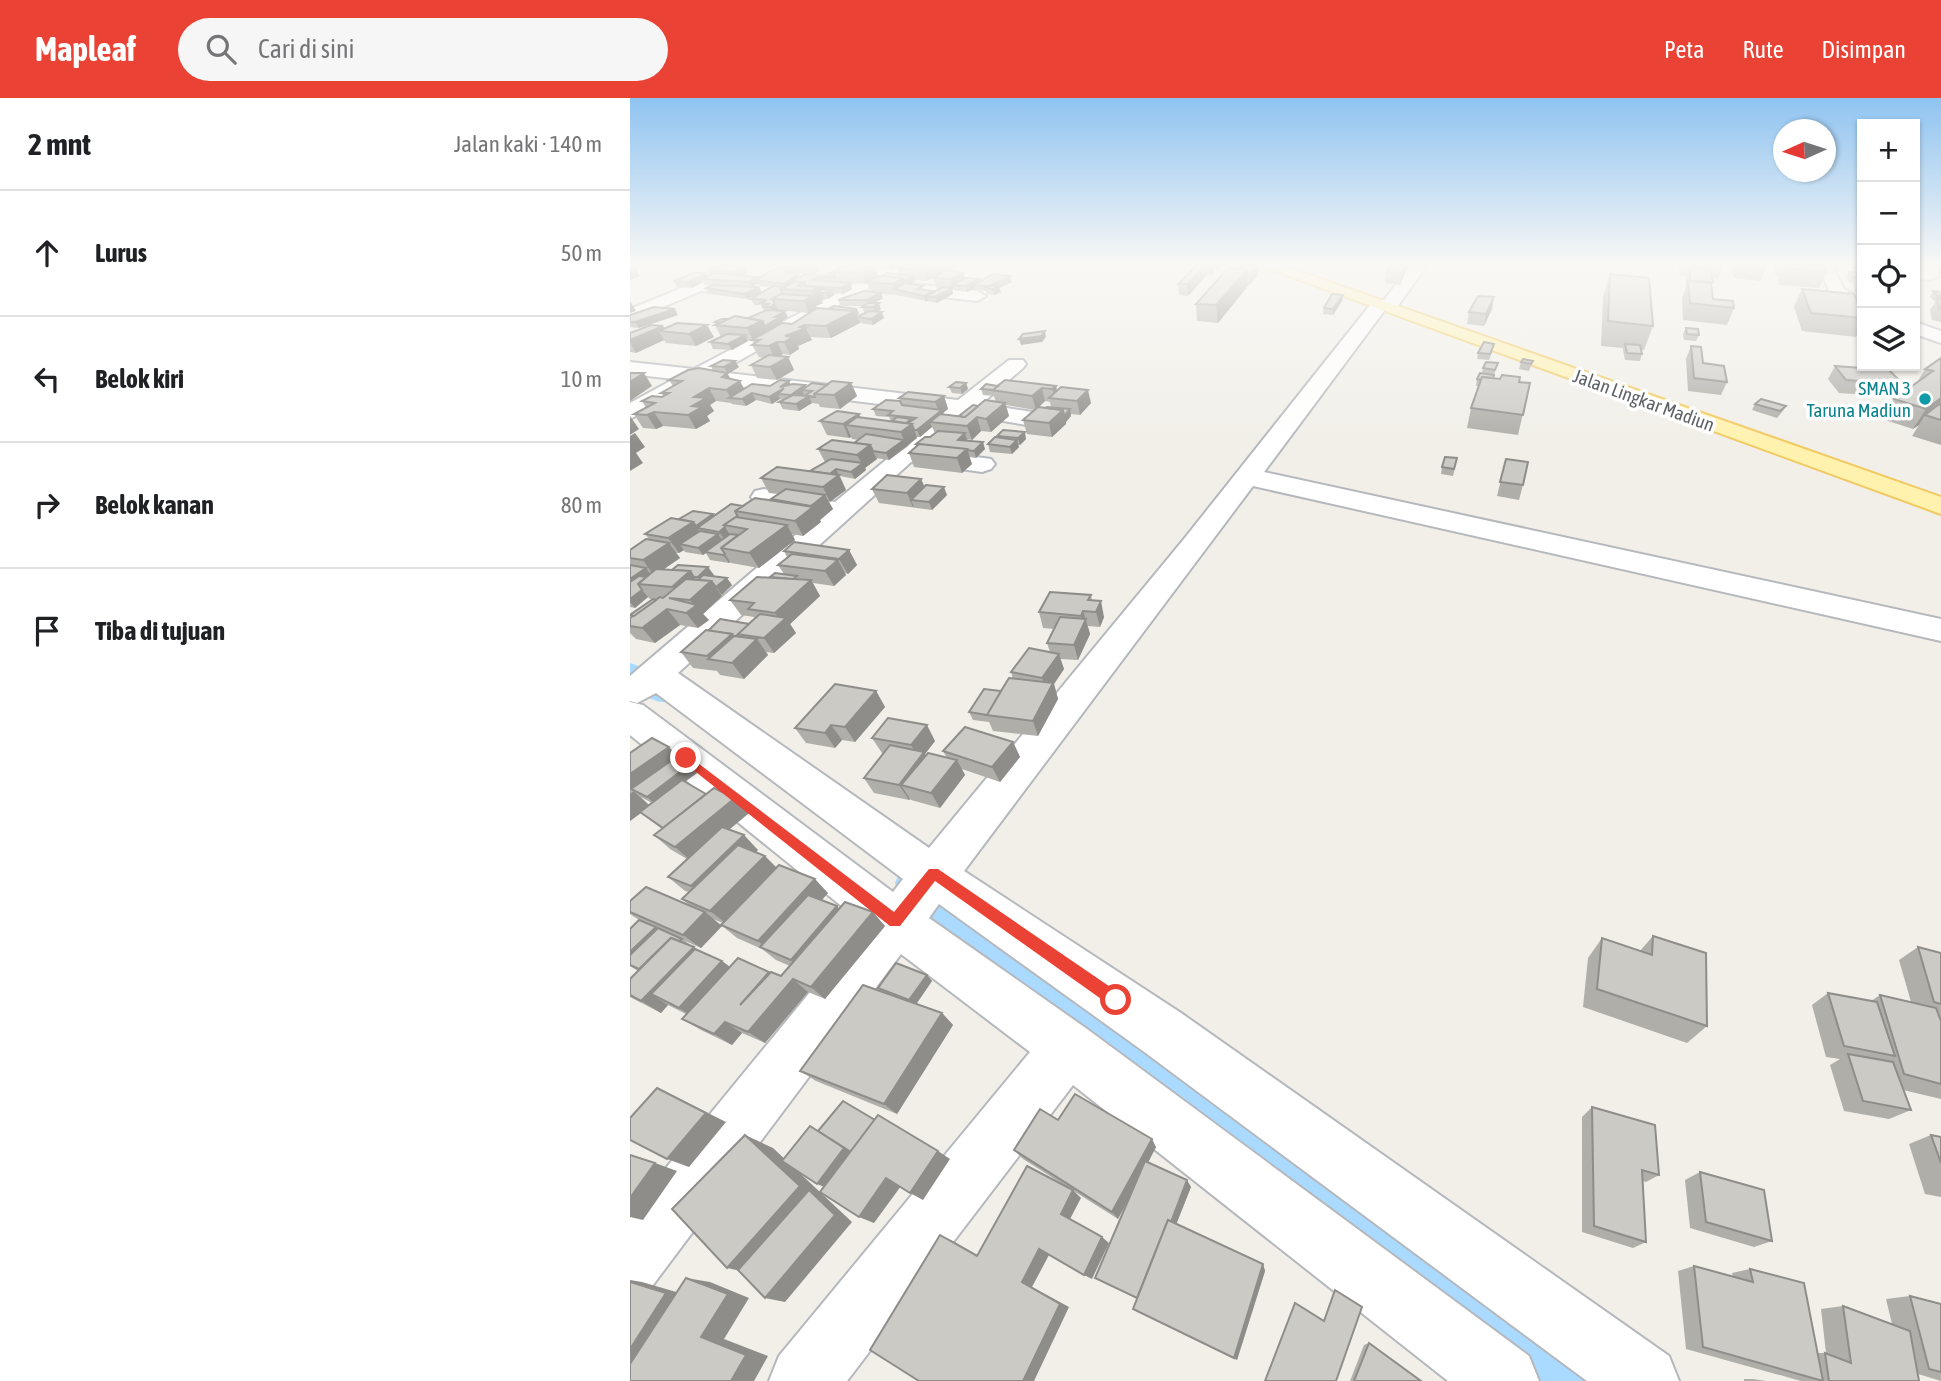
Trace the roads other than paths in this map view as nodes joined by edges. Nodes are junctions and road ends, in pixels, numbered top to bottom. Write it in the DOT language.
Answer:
graph roads {
  1 [pos="792,325"];
  2 [pos="1369,325"];
  3 [pos="1444,325"];
  4 [pos="1920,330"];
  5 [pos="1941,337"];
  6 [pos="1016,364"];
  7 [pos="630,368"];
  8 [pos="698,376"];
  9 [pos="959,409"];
  10 [pos="630,412"];
  11 [pos="1038,420"];
  12 [pos="903,456"];
  13 [pos="982,464"];
  14 [pos="1249,477"];
  15 [pos="764,497"];
  16 [pos="1936,499"];
  17 [pos="843,510"];
  18 [pos="1941,631"];
  19 [pos="645,682"];
  20 [pos="630,715"];
  21 [pos="914,897"];
  22 [pos="1068,1048"];
  23 [pos="630,1262"];
  24 [pos="804,1381"];
  25 [pos="1504,1381"];
  26 [pos="1644,1381"];
  1 -- 8 [label="street"];
  2 -- 14 [label="street"];
  3 -- 16 [label="main road, Jalan Lingkar Madiun"];
  4 -- 5 [label="street"];
  6 -- 9 [label="street"];
  7 -- 8 [label="street"];
  8 -- 9 [label="street"];
  8 -- 10 [label="street"];
  9 -- 11 [label="street"];
  9 -- 12 [label="street"];
  12 -- 13 [label="street"];
  12 -- 17 [label="street"];
  14 -- 18 [label="street"];
  14 -- 21 [label="street"];
  15 -- 17 [label="street"];
  17 -- 19 [label="street"];
  19 -- 21 [label="street"];
  20 -- 21 [label="street"];
  21 -- 22 [label="street"];
  21 -- 23 [label="street"];
  21 -- 26 [label="street"];
  22 -- 24 [label="street"];
  22 -- 25 [label="street"];
}
